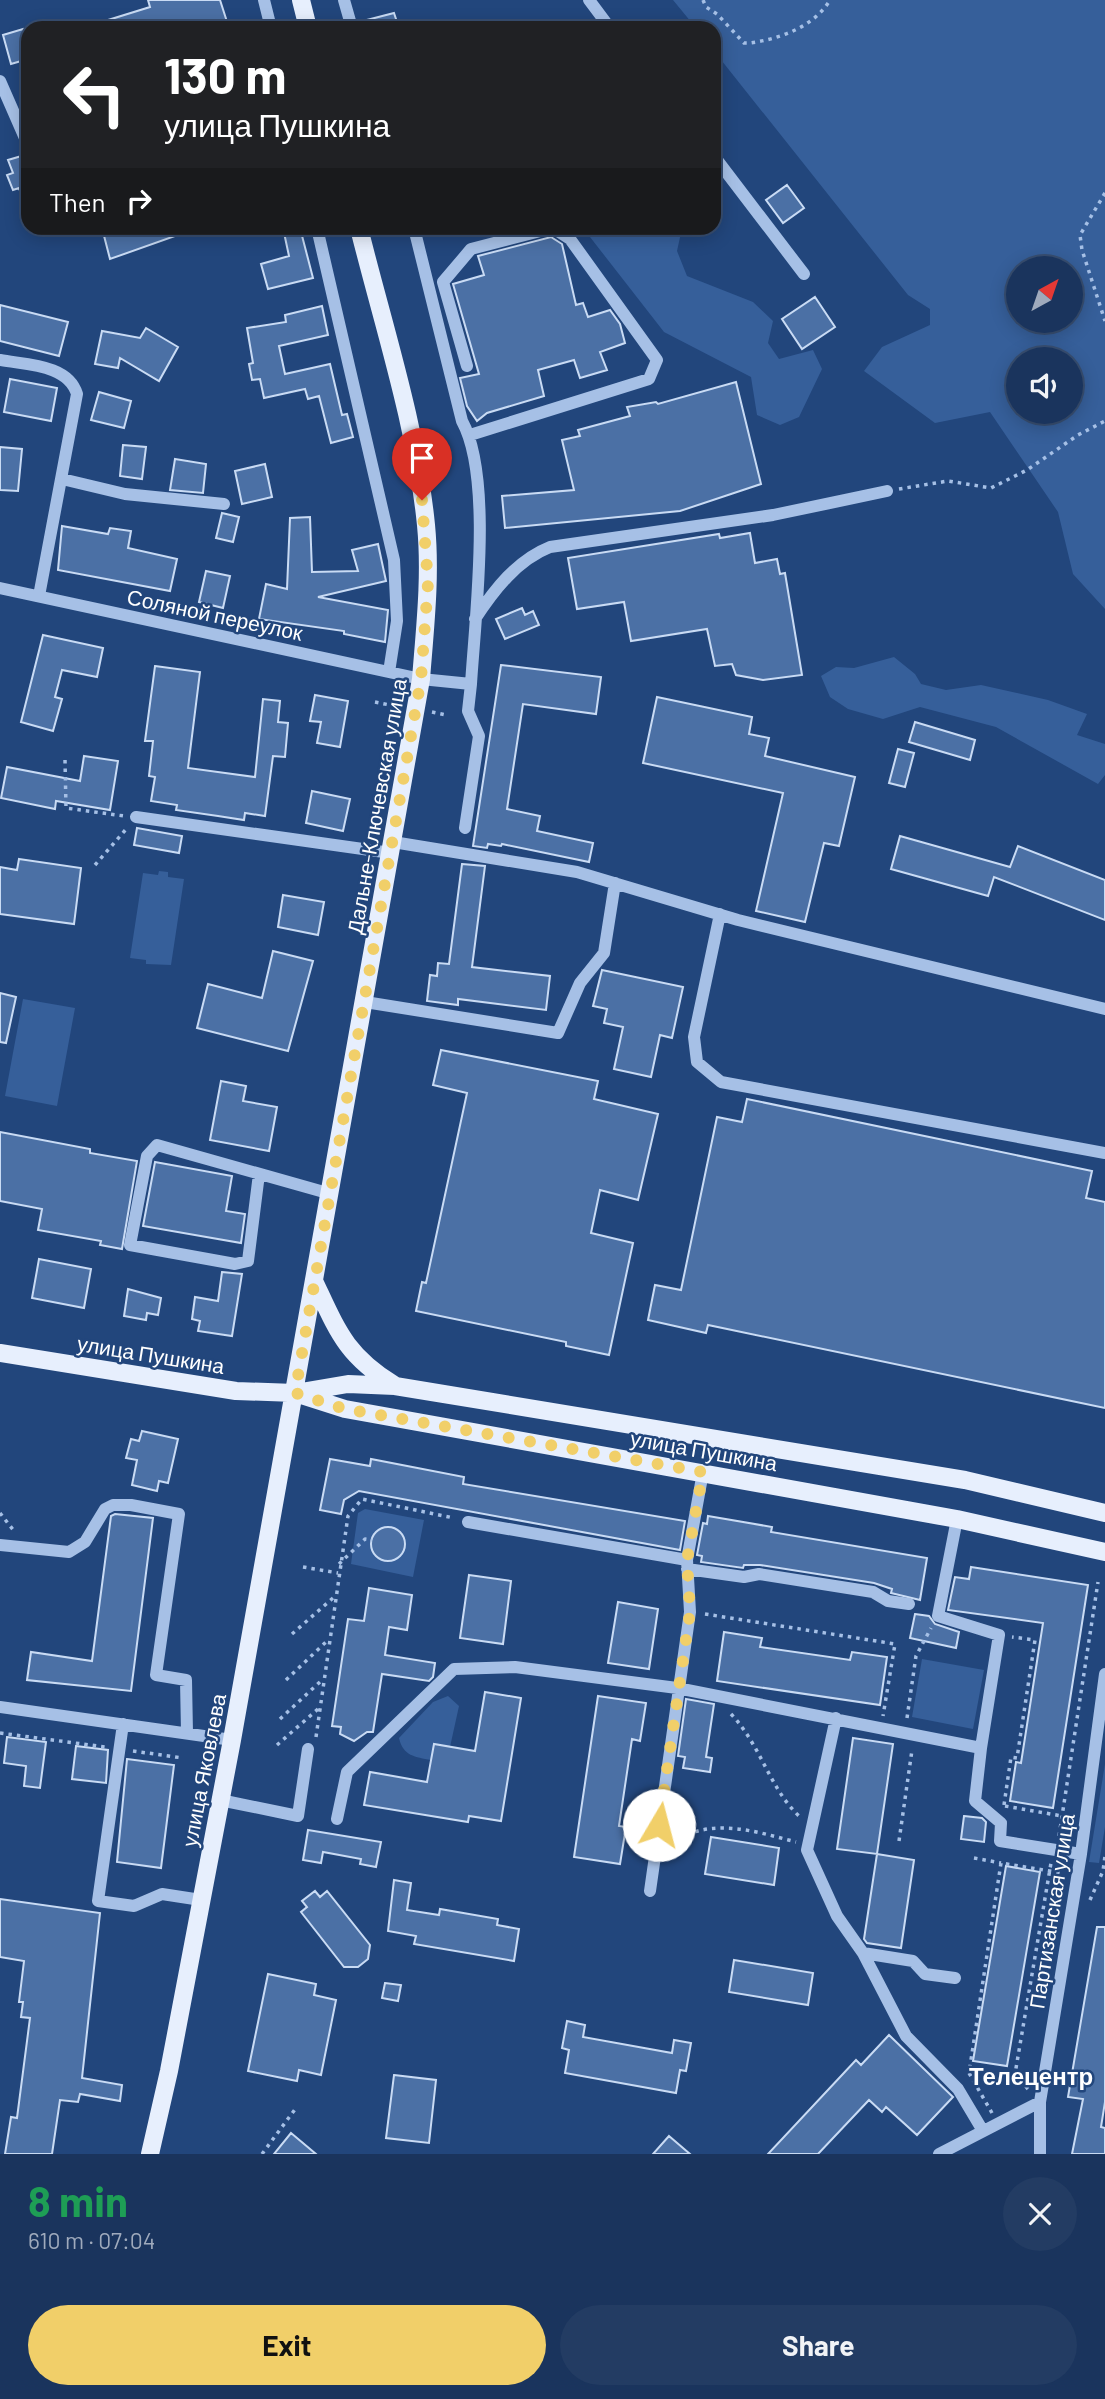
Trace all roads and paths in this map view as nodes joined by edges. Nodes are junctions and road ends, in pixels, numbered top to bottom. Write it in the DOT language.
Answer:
graph roads {
  1 [pos="264,0"];
  2 [pos="301,0"];
  3 [pos="344,0"];
  4 [pos="589,0"];
  5 [pos="703,0"];
  6 [pos="830,0"];
  7 [pos="269,21"];
  8 [pos="306,21"];
  9 [pos="350,21"];
  10 [pos="605,21"];
  11 [pos="0,81"];
  12 [pos="21,129"];
  13 [pos="721,165"];
  14 [pos="1105,193"];
  15 [pos="318,235"];
  16 [pos="361,235"];
  17 [pos="416,235"];
  18 [pos="525,235"];
  19 [pos="563,235"];
  20 [pos="804,274"];
  21 [pos="1105,321"];
  22 [pos="0,360"];
  23 [pos="467,366"];
  24 [pos="1105,421"];
  25 [pos="470,435"];
  26 [pos="62,479"];
  27 [pos="887,491"];
  28 [pos="225,504"];
  29 [pos="0,588"];
  30 [pos="39,596"];
  31 [pos="475,619"];
  32 [pos="389,672"];
  33 [pos="421,679"];
  34 [pos="471,684"];
  35 [pos="375,702"];
  36 [pos="398,706"];
  37 [pos="437,713"];
  38 [pos="446,715"];
  39 [pos="65,760"];
  40 [pos="136,817"];
  41 [pos="465,828"];
  42 [pos="392,848"];
  43 [pos="95,865"];
  44 [pos="615,883"];
  45 [pos="720,915"];
  46 [pos="365,1002"];
  47 [pos="1105,1009"];
  48 [pos="1105,1153"];
  49 [pos="259,1174"];
  50 [pos="331,1194"];
  51 [pos="315,1283"];
  52 [pos="0,1353"];
  53 [pos="395,1386"];
  54 [pos="295,1393"];
  55 [pos="703,1472"];
  56 [pos="1105,1513"];
  57 [pos="957,1519"];
  58 [pos="468,1522"];
  59 [pos="372,1540"];
  60 [pos="0,1545"];
  61 [pos="1105,1552"];
  62 [pos="339,1564"];
  63 [pos="687,1564"];
  64 [pos="303,1567"];
  65 [pos="338,1573"];
  66 [pos="335,1596"];
  67 [pos="909,1604"];
  68 [pos="690,1612"];
  69 [pos="292,1634"];
  70 [pos="999,1635"];
  71 [pos="329,1640"];
  72 [pos="1105,1674"];
  73 [pos="324,1678"];
  74 [pos="286,1680"];
  75 [pos="677,1688"];
  76 [pos="712,1695"];
  77 [pos="0,1707"];
  78 [pos="320,1707"];
  79 [pos="836,1718"];
  80 [pos="280,1719"];
  81 [pos="123,1724"];
  82 [pos="880,1728"];
  83 [pos="0,1733"];
  84 [pos="187,1733"];
  85 [pos="232,1740"];
  86 [pos="277,1745"];
  87 [pos="981,1748"];
  88 [pos="119,1749"];
  89 [pos="308,1749"];
  90 [pos="183,1758"];
  91 [pos="220,1800"];
  92 [pos="1004,1805"];
  93 [pos="1062,1816"];
  94 [pos="337,1819"];
  95 [pos="1001,1823"];
  96 [pos="812,1828"];
  97 [pos="808,1845"];
  98 [pos="656,1852"];
  99 [pos="1081,1854"];
  100 [pos="1105,1856"];
  101 [pos="974,1858"];
  102 [pos="1001,1863"];
  103 [pos="1076,1875"];
  104 [pos="650,1891"];
  105 [pos="1090,1898"];
  106 [pos="201,1900"];
  107 [pos="863,1953"];
  108 [pos="955,1978"];
  109 [pos="1040,2102"];
  110 [pos="296,2108"];
  111 [pos="998,2124"];
  112 [pos="984,2131"];
  113 [pos="150,2154"];
  114 [pos="262,2154"];
  115 [pos="939,2154"];
  116 [pos="1040,2154"];
  1 -- 7 [label="street"];
  2 -- 8 [label="main road"];
  3 -- 9 [label="street"];
  4 -- 10 [label="street"];
  5 -- 6 [label="path"];
  11 -- 12 [label="street"];
  13 -- 20 [label="street"];
  14 -- 21 [label="path"];
  15 -- 32 [label="street"];
  16 -- 33 [label="main road, Дальне-Ключевская улица"];
  17 -- 25 [label="street"];
  18 -- 23 [label="street"];
  19 -- 25 [label="street"];
  22 -- 26 [label="street"];
  24 -- 27 [label="path"];
  25 -- 31 [label="street"];
  26 -- 28 [label="street"];
  26 -- 30 [label="street"];
  27 -- 31 [label="street"];
  29 -- 30 [label="street, Соляной переулок"];
  30 -- 32 [label="street, Соляной переулок"];
  31 -- 34 [label="street"];
  32 -- 33 [label="street, Соляной переулок"];
  33 -- 34 [label="street, Соляной переулок"];
  33 -- 42 [label="main road, Дальне-Ключевская улица"];
  34 -- 41 [label="street"];
  35 -- 36 [label="path"];
  37 -- 38 [label="path"];
  39 -- 40 [label="path"];
  40 -- 42 [label="street"];
  40 -- 43 [label="path"];
  42 -- 44 [label="street"];
  42 -- 46 [label="main road, Дальне-Ключевская улица"];
  44 -- 45 [label="street"];
  44 -- 46 [label="street"];
  45 -- 47 [label="street"];
  45 -- 48 [label="street"];
  46 -- 50 [label="main road, Дальне-Ключевская улица"];
  49 -- 49 [label="street"];
  49 -- 50 [label="street"];
  50 -- 51 [label="main road, Дальне-Ключевская улица"];
  51 -- 53 [label="main road"];
  51 -- 54 [label="main road, Дальне-Ключевская улица"];
  52 -- 54 [label="main road, улица Пушкина"];
  53 -- 54 [label="main road, улица Пушкина"];
  53 -- 56 [label="main road, улица Пушкина"];
  54 -- 55 [label="main road, улица Пушкина"];
  54 -- 85 [label="main road, улица Яковлева"];
  55 -- 57 [label="main road, улица Пушкина"];
  55 -- 63 [label="street"];
  57 -- 61 [label="main road, улица Пушкина"];
  57 -- 70 [label="street"];
  58 -- 62 [label="path"];
  58 -- 63 [label="street"];
  59 -- 62 [label="path"];
  60 -- 84 [label="street"];
  62 -- 65 [label="path"];
  63 -- 67 [label="street"];
  63 -- 68 [label="street"];
  64 -- 65 [label="path"];
  65 -- 66 [label="path"];
  66 -- 69 [label="path"];
  66 -- 71 [label="path"];
  68 -- 75 [label="street"];
  68 -- 82 [label="path"];
  70 -- 87 [label="street"];
  70 -- 92 [label="path"];
  71 -- 73 [label="path"];
  71 -- 74 [label="path"];
  72 -- 99 [label="street, Партизанская улица"];
  73 -- 78 [label="path"];
  73 -- 80 [label="path"];
  75 -- 76 [label="street"];
  75 -- 94 [label="street"];
  75 -- 98 [label="street"];
  76 -- 79 [label="street"];
  76 -- 96 [label="path"];
  77 -- 81 [label="street"];
  78 -- 86 [label="path"];
  78 -- 89 [label="path"];
  79 -- 82 [label="street"];
  79 -- 96 [label="street"];
  81 -- 84 [label="street"];
  81 -- 88 [label="street"];
  82 -- 87 [label="street"];
  83 -- 88 [label="path"];
  84 -- 85 [label="street"];
  85 -- 91 [label="main road, улица Яковлева"];
  87 -- 95 [label="street"];
  88 -- 90 [label="path"];
  88 -- 106 [label="street"];
  89 -- 91 [label="street"];
  91 -- 106 [label="main road, улица Яковлева"];
  92 -- 93 [label="path"];
  92 -- 95 [label="path"];
  95 -- 99 [label="street"];
  96 -- 97 [label="street"];
  97 -- 98 [label="path"];
  97 -- 107 [label="street"];
  98 -- 104 [label="street"];
  99 -- 103 [label="street, Партизанская улица"];
  100 -- 105 [label="path"];
  101 -- 102 [label="path"];
  102 -- 103 [label="path"];
  102 -- 111 [label="path"];
  103 -- 109 [label="street, Партизанская улица"];
  106 -- 113 [label="main road, улица Яковлева"];
  107 -- 108 [label="street"];
  107 -- 112 [label="street"];
  109 -- 111 [label="street"];
  109 -- 116 [label="street, Партизанская улица"];
  110 -- 114 [label="path"];
  111 -- 112 [label="street"];
  112 -- 115 [label="street"];
}
